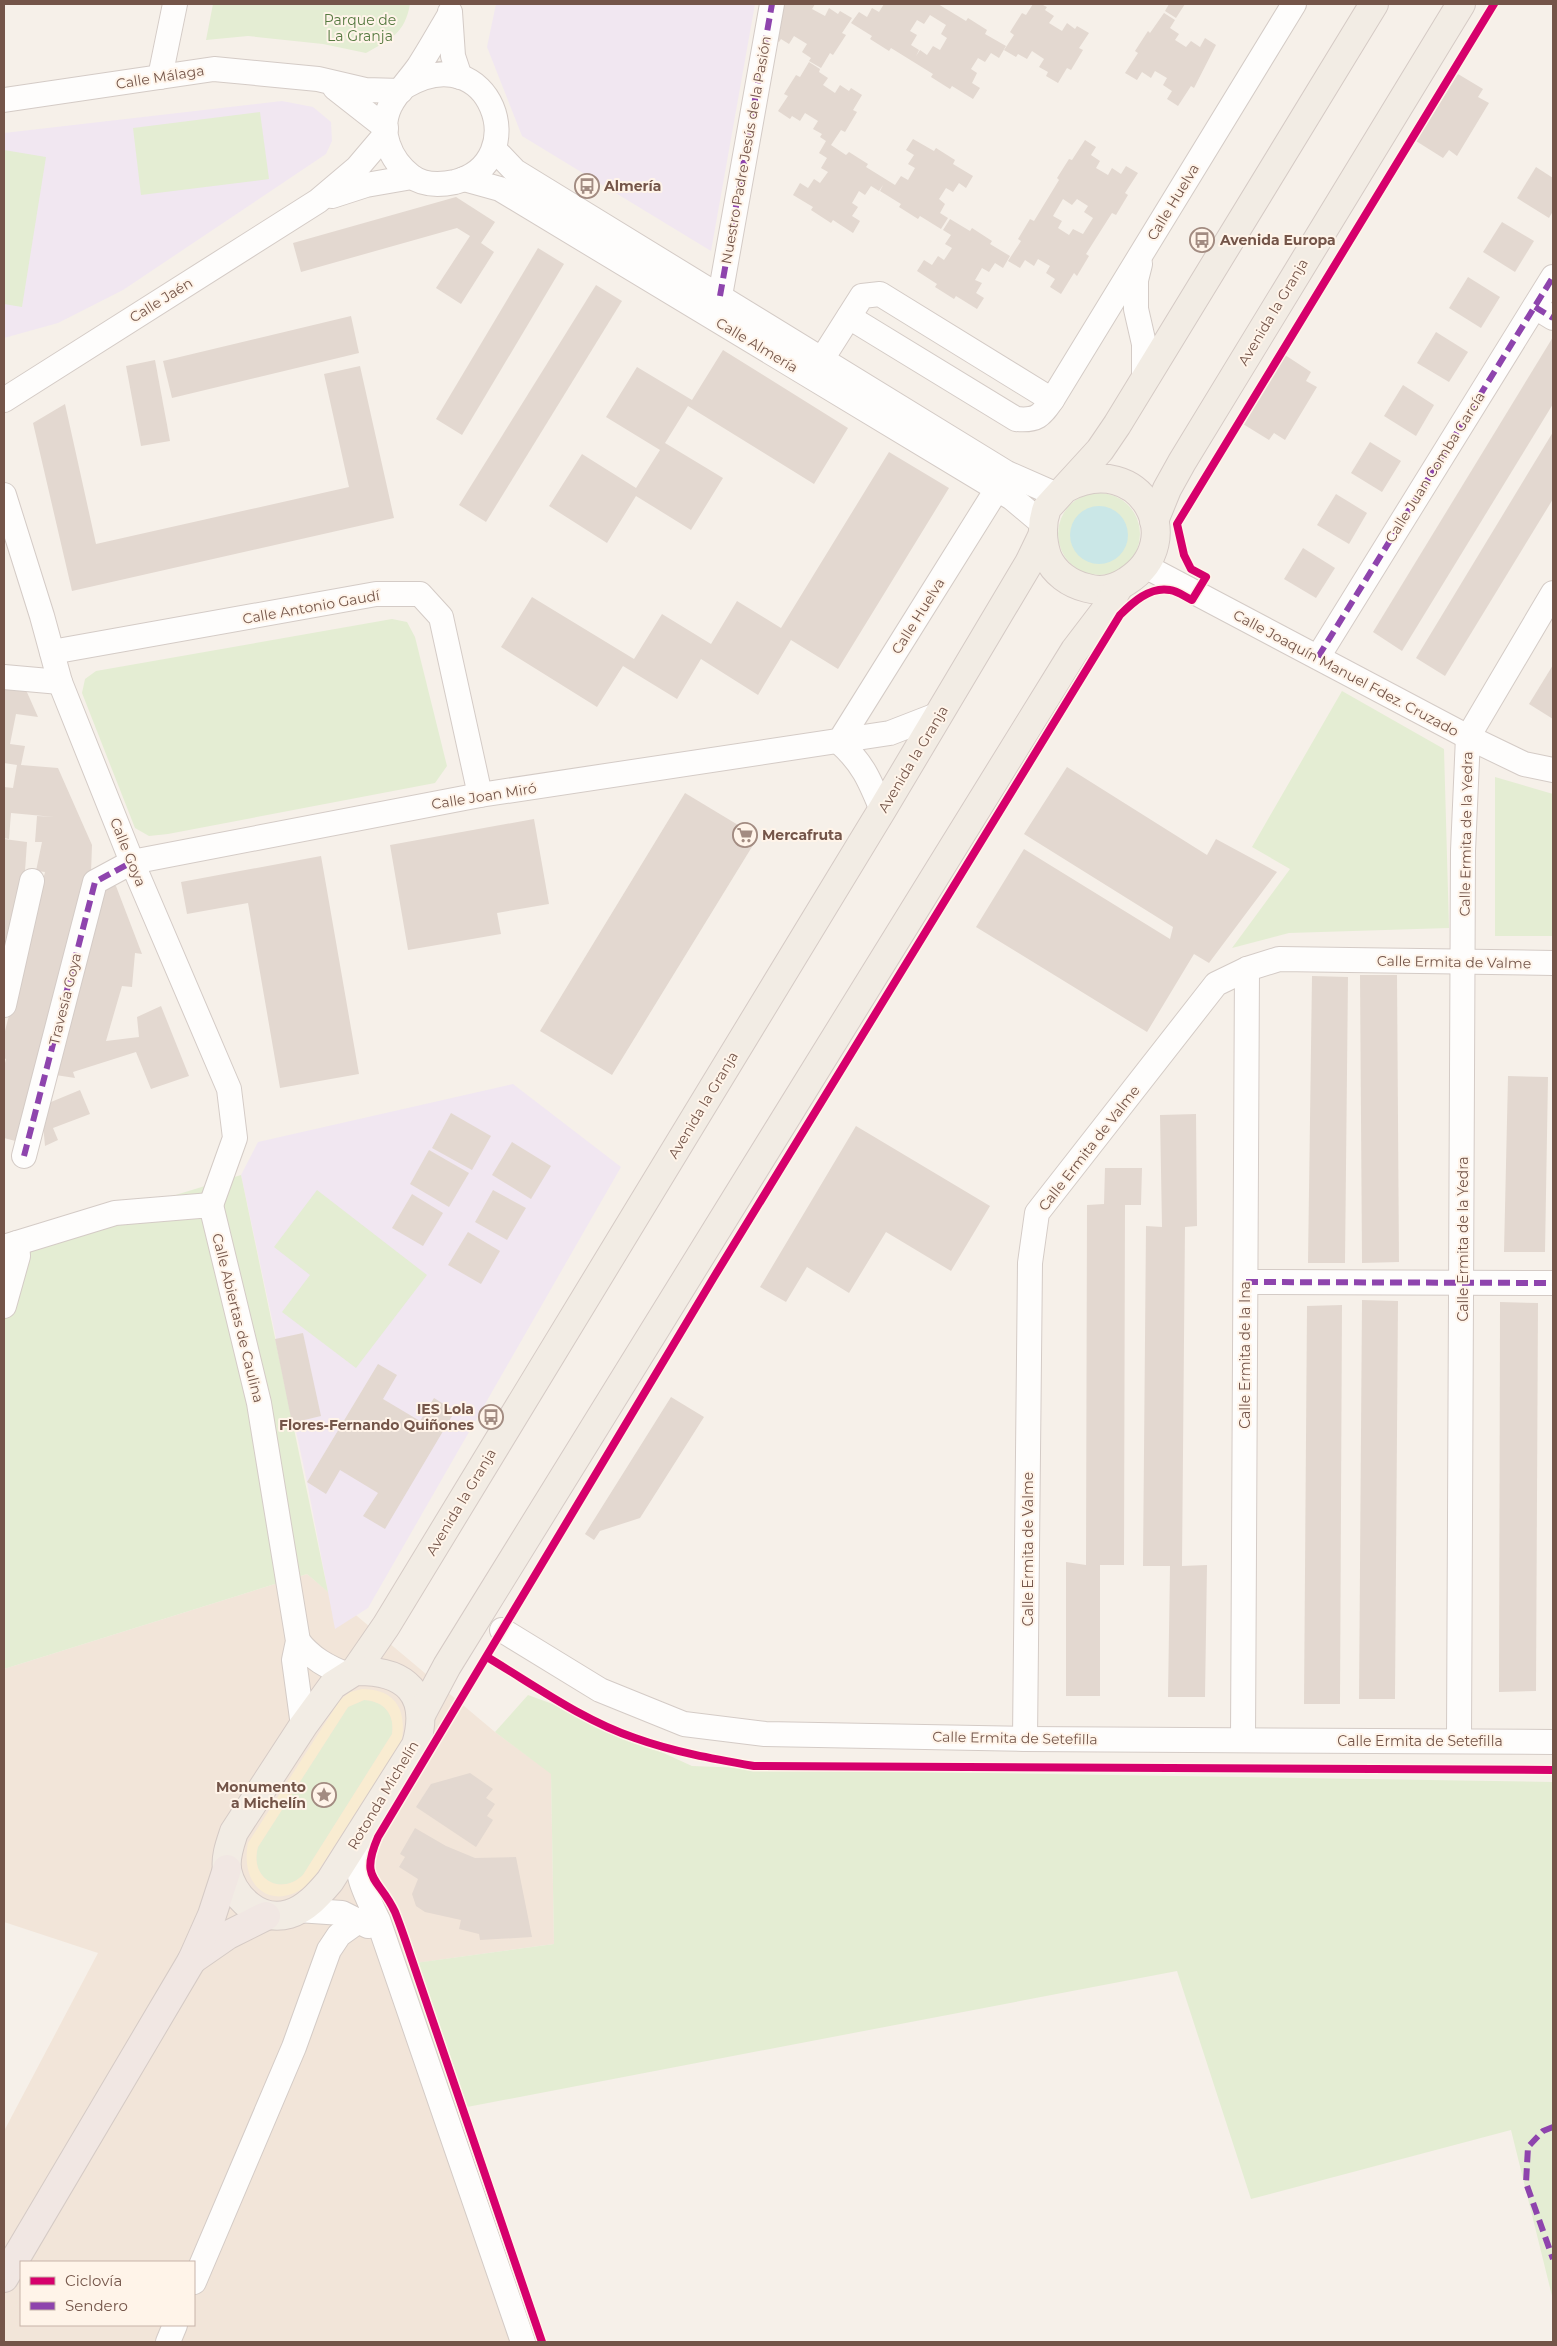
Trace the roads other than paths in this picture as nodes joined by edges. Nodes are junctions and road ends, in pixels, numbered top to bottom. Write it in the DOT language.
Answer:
graph roads {
  1 [pos="175,4"];
  2 [pos="772,4"];
  3 [pos="1294,4"];
  4 [pos="1374,4"];
  5 [pos="1461,4"];
  6 [pos="450,9"];
  7 [pos="160,77"];
  8 [pos="460,77"];
  9 [pos="318,79"];
  10 [pos="403,89"];
  11 [pos="4,100"];
  12 [pos="385,131"];
  13 [pos="494,150"];
  14 [pos="412,177"];
  15 [pos="464,179"];
  16 [pos="318,201"];
  17 [pos="1144,250"];
  18 [pos="1553,278"];
  19 [pos="720,296"];
  20 [pos="1544,313"];
  21 [pos="849,317"];
  22 [pos="822,359"];
  23 [pos="1144,380"];
  24 [pos="4,400"];
  25 [pos="1052,400"];
  26 [pos="996,489"];
  27 [pos="1061,492"];
  28 [pos="4,495"];
  29 [pos="1154,521"];
  30 [pos="1043,529"];
  31 [pos="1143,565"];
  32 [pos="1119,586"];
  33 [pos="1553,593"];
  34 [pos="52,652"];
  35 [pos="1318,657"];
  36 [pos="4,677"];
  37 [pos="60,682"];
  38 [pos="939,714"];
  39 [pos="1468,737"];
  40 [pos="839,742"];
  41 [pos="1553,770"];
  42 [pos="480,795"];
  43 [pos="882,810"];
  44 [pos="132,862"];
  45 [pos="32,881"];
  46 [pos="1464,961"];
  47 [pos="1553,964"];
  48 [pos="1247,969"];
  49 [pos="4,1006"];
  50 [pos="24,1156"];
  51 [pos="211,1205"];
  52 [pos="10,1245"];
  53 [pos="1246,1282"];
  54 [pos="1463,1283"];
  55 [pos="1553,1283"];
  56 [pos="4,1306"];
  57 [pos="493,1593"];
  58 [pos="502,1630"];
  59 [pos="298,1641"];
  60 [pos="464,1641"];
  61 [pos="352,1673"];
  62 [pos="422,1712"];
  63 [pos="303,1726"];
  64 [pos="1025,1739"];
  65 [pos="1243,1740"];
  66 [pos="1459,1741"];
  67 [pos="1553,1742"];
  68 [pos="357,1838"];
  69 [pos="227,1869"];
  70 [pos="305,1910"];
  71 [pos="266,1916"];
  72 [pos="360,1920"];
  73 [pos="386,1946"];
  74 [pos="328,1950"];
  75 [pos="192,1960"];
  76 [pos="4,2278"];
  77 [pos="195,2280"];
  78 [pos="175,2326"];
  79 [pos="168,2342"];
  80 [pos="523,2342"];
  1 -- 7 [label="street"];
  2 -- 19 [label="street, Nuestro Padre Jesús de la Pasión"];
  3 -- 17 [label="street, Calle Huelva"];
  4 -- 23 [label="main road, Avenida la Granja"];
  5 -- 29 [label="main road, Avenida la Granja"];
  6 -- 8 [label="street, Calle Jaén"];
  6 -- 10 [label="street, Calle Jaén"];
  7 -- 9 [label="street, Calle Málaga"];
  7 -- 11 [label="street, Calle Málaga"];
  8 -- 10 [label="street"];
  8 -- 13 [label="street"];
  9 -- 10 [label="street, Calle Málaga"];
  9 -- 12 [label="street, Calle Málaga"];
  10 -- 12 [label="street, Calle Jaén"];
  12 -- 14 [label="street, Calle Jaén"];
  12 -- 16 [label="street, Calle Jaén"];
  13 -- 15 [label="street, Calle Jaén"];
  13 -- 19 [label="street, Calle Almería"];
  14 -- 15 [label="street, Calle Jaén"];
  14 -- 16 [label="street, Calle Jaén"];
  15 -- 26 [label="street, Calle Almería"];
  16 -- 24 [label="street, Calle Jaén"];
  17 -- 23 [label="street"];
  17 -- 25 [label="street, Calle Huelva"];
  18 -- 20 [label="street, Calle Juan Comba García"];
  19 -- 22 [label="street, Calle Almería"];
  20 -- 35 [label="street, Calle Juan Comba García"];
  21 -- 22 [label="street"];
  21 -- 25 [label="street, Calle Huelva"];
  21 -- 25 [label="street"];
  22 -- 27 [label="street, Calle Almería"];
  23 -- 27 [label="main road, Avenida la Granja"];
  26 -- 30 [label="street, Calle Almería"];
  26 -- 40 [label="street, Calle Huelva"];
  27 -- 29 [label="main road, Avenida la Granja"];
  27 -- 30 [label="main road, Avenida la Granja"];
  28 -- 34 [label="street, Calle Goya"];
  29 -- 31 [label="main road, Avenida la Granja"];
  30 -- 32 [label="main road"];
  30 -- 38 [label="main road, Avenida la Granja"];
  31 -- 32 [label="main road, Avenida la Granja"];
  31 -- 35 [label="street, Calle Joaquín Manuel Fdez. Cruzado"];
  32 -- 57 [label="main road, Avenida la Granja"];
  33 -- 39 [label="street"];
  34 -- 37 [label="street, Calle Goya"];
  34 -- 42 [label="street, Calle Antonio Gaudí"];
  35 -- 39 [label="street, Calle Joaquín Manuel Fdez. Cruzado"];
  36 -- 37 [label="street"];
  37 -- 44 [label="street, Calle Goya"];
  38 -- 40 [label="street, Calle Joan Miró"];
  38 -- 43 [label="main road, Avenida la Granja"];
  39 -- 41 [label="street, Calle Joaquín Manuel Fdez. Cruzado"];
  39 -- 46 [label="street, Calle Ermita de la Yedra"];
  40 -- 42 [label="street, Calle Joan Miró"];
  40 -- 43 [label="street"];
  42 -- 44 [label="street, Calle Joan Miró"];
  43 -- 61 [label="main road, Avenida la Granja"];
  44 -- 50 [label="street, Travesía Goya"];
  44 -- 51 [label="street, Calle Goya"];
  45 -- 49 [label="street"];
  46 -- 47 [label="street, Calle Ermita de Valme"];
  46 -- 48 [label="street, Calle Ermita de Valme"];
  46 -- 54 [label="street, Calle Ermita de la Yedra"];
  48 -- 53 [label="street, Calle Ermita de la Ina"];
  48 -- 64 [label="street, Calle Ermita de Valme"];
  51 -- 52 [label="street"];
  51 -- 59 [label="street, Calle Abiertas de Caulina"];
  52 -- 56 [label="street"];
  53 -- 54 [label="street"];
  53 -- 65 [label="street, Calle Ermita de la Ina"];
  54 -- 55 [label="street"];
  54 -- 66 [label="street, Calle Ermita de la Yedra"];
  57 -- 58 [label="street"];
  57 -- 60 [label="main road, Avenida la Granja"];
  58 -- 60 [label="street"];
  58 -- 64 [label="street, Calle Ermita de Setefilla"];
  59 -- 61 [label="street"];
  59 -- 63 [label="street, Calle Abiertas de Caulina"];
  60 -- 62 [label="main road, Avenida la Granja"];
  61 -- 62 [label="main road"];
  61 -- 63 [label="main road"];
  62 -- 68 [label="main road, Rotonda Michelín"];
  63 -- 69 [label="main road"];
  64 -- 65 [label="street, Calle Ermita de Setefilla"];
  65 -- 66 [label="street, Calle Ermita de Setefilla"];
  66 -- 67 [label="street, Calle Ermita de Setefilla"];
  68 -- 70 [label="main road, Rotonda Michelín"];
  68 -- 73 [label="street"];
  69 -- 71 [label="main road"];
  69 -- 75 [label="highway"];
  70 -- 71 [label="main road, Rotonda Michelín"];
  70 -- 72 [label="street"];
  70 -- 74 [label="street"];
  71 -- 75 [label="highway"];
  72 -- 73 [label="street"];
  72 -- 74 [label="street"];
  73 -- 80 [label="street"];
  74 -- 77 [label="street"];
  75 -- 76 [label="highway"];
  78 -- 79 [label="street"];
}
